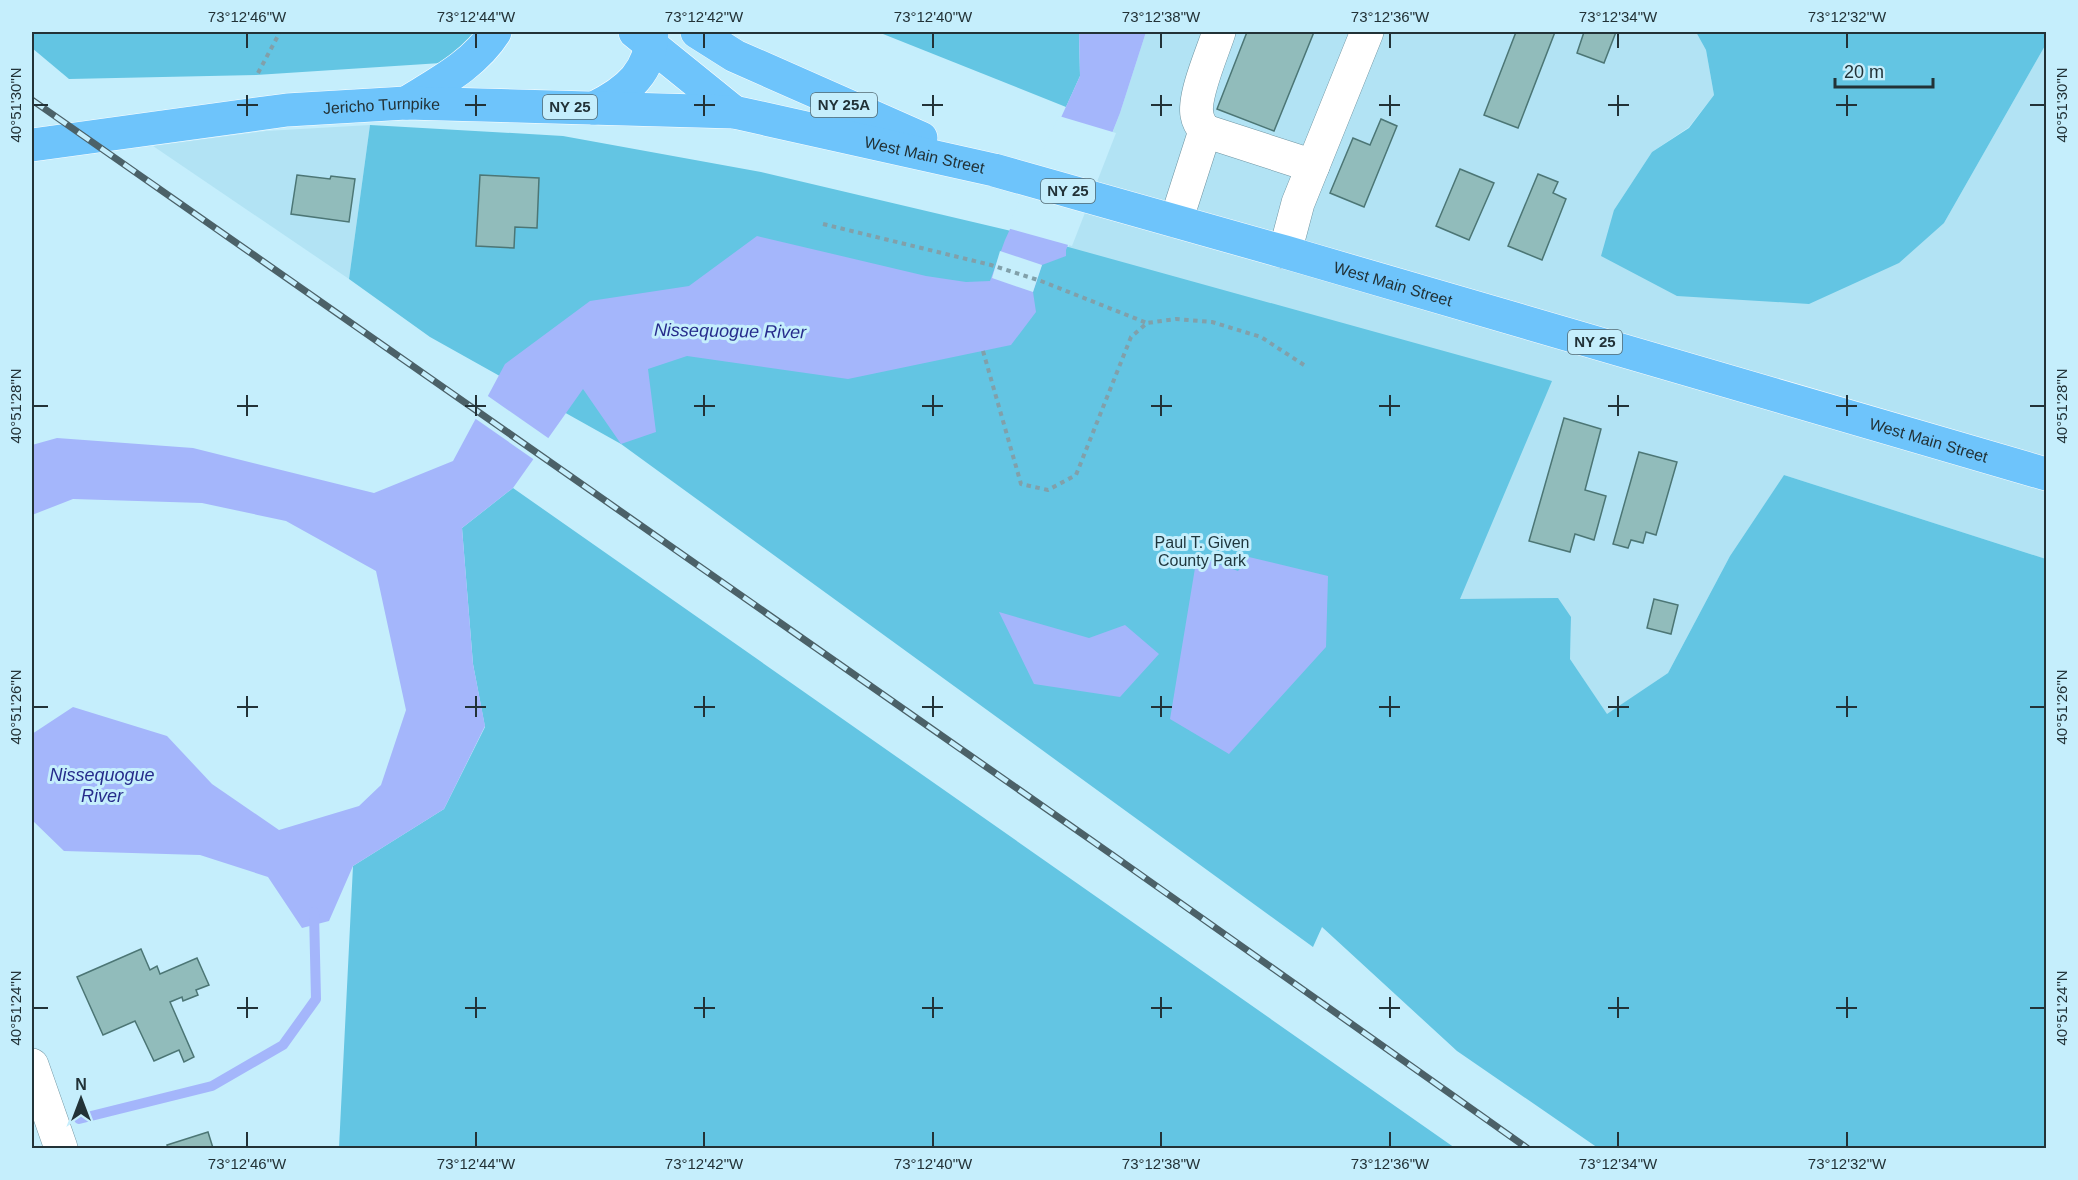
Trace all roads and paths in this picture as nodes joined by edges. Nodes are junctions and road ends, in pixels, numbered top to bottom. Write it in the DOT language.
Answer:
graph roads {
  1 [pos="280,32"];
  2 [pos="495,32"];
  3 [pos="698,32"];
  4 [pos="1219,32"];
  5 [pos="1367,32"];
  6 [pos="646,36"];
  7 [pos="258,73"];
  8 [pos="406,103"];
  9 [pos="594,108"];
  10 [pos="734,112"];
  11 [pos="1205,131"];
  12 [pos="32,145"];
  13 [pos="1313,166"];
  14 [pos="994,170"];
  15 [pos="1176,221"];
  16 [pos="823,224"];
  17 [pos="1285,252"];
  18 [pos="1147,323"];
  19 [pos="983,351"];
  20 [pos="1304,365"];
  21 [pos="2046,474"];
  22 [pos="32,1065"];
  23 [pos="61,1149"];
  1 -- 7 [label="path"];
  2 -- 8 [label="main road"];
  3 -- 14 [label="main road, NY 25A"];
  4 -- 11 [label="street"];
  5 -- 13 [label="street"];
  6 -- 9 [label="main road"];
  6 -- 10 [label="main road"];
  8 -- 9 [label="main road, Jericho Turnpike / NY 25"];
  8 -- 12 [label="main road, Jericho Turnpike / NY 25"];
  9 -- 10 [label="main road, Jericho Turnpike / NY 25"];
  10 -- 14 [label="main road, West Main Street / NY 25"];
  11 -- 13 [label="street"];
  11 -- 15 [label="street"];
  13 -- 17 [label="street"];
  14 -- 15 [label="main road, West Main Street / NY 25"];
  15 -- 17 [label="main road, West Main Street / NY 25"];
  16 -- 18 [label="path"];
  17 -- 21 [label="main road, West Main Street / NY 25"];
  18 -- 19 [label="path"];
  18 -- 20 [label="path"];
  22 -- 23 [label="street"];
}
